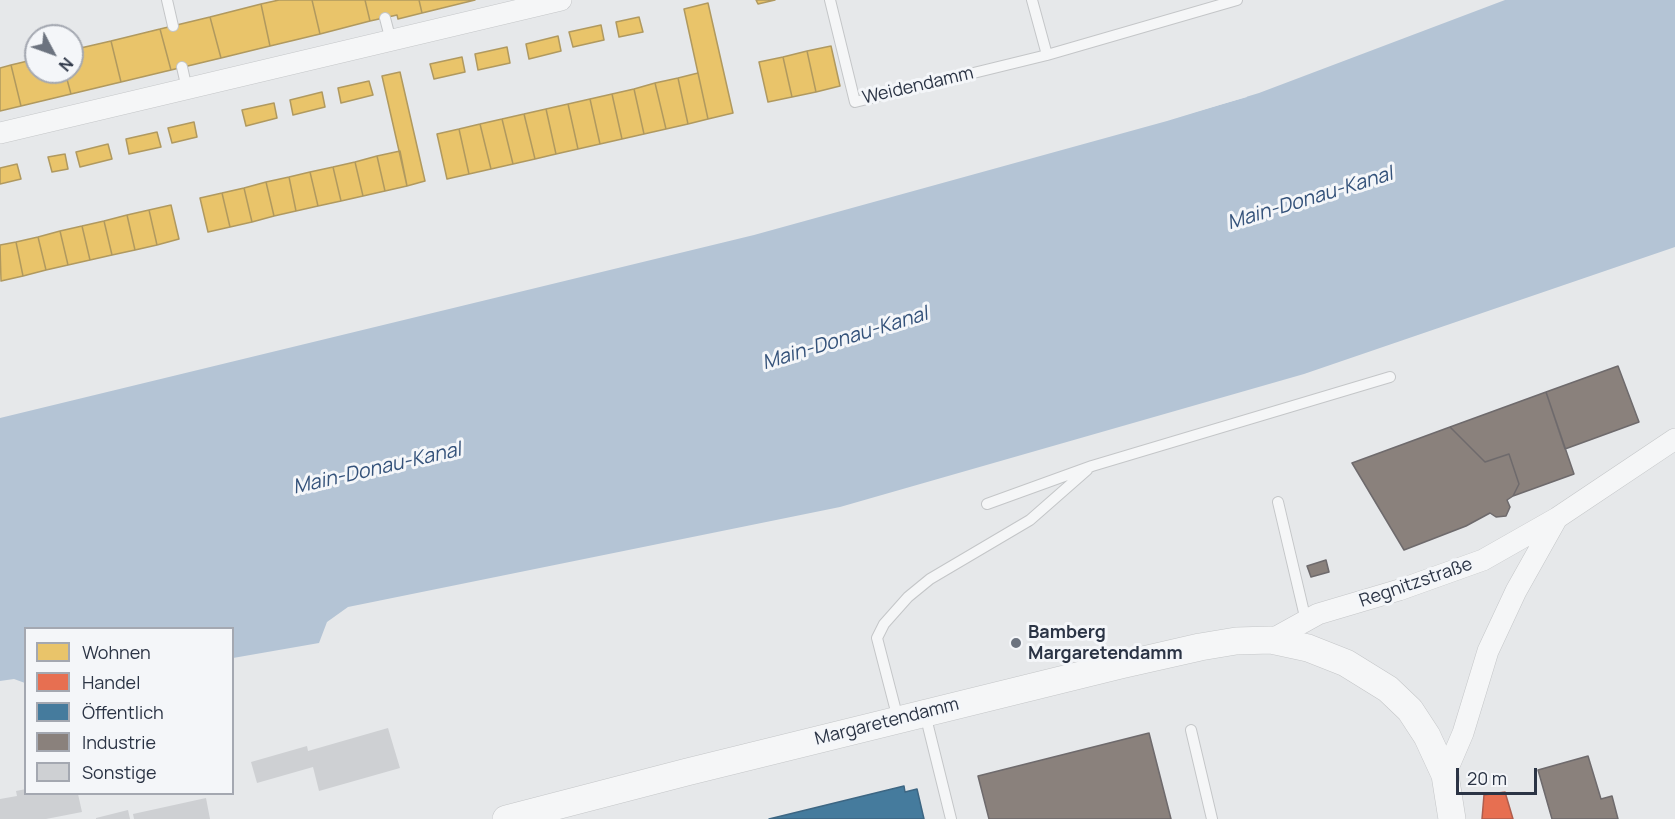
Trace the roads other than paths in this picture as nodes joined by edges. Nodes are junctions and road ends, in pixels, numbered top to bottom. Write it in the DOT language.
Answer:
graph roads {
  1 [pos="167,0"];
  2 [pos="561,0"];
  3 [pos="830,0"];
  4 [pos="1032,0"];
  5 [pos="1237,0"];
  6 [pos="385,18"];
  7 [pos="173,26"];
  8 [pos="390,41"];
  9 [pos="1047,55"];
  10 [pos="182,67"];
  11 [pos="187,89"];
  12 [pos="0,133"];
  13 [pos="1390,377"];
  14 [pos="1675,439"];
  15 [pos="1092,466"];
  16 [pos="1278,502"];
  17 [pos="987,504"];
  18 [pos="1557,518"];
  19 [pos="1306,621"];
  20 [pos="1271,640"];
  21 [pos="925,713"];
  22 [pos="898,720"];
  23 [pos="1191,730"];
  24 [pos="1445,775"];
  25 [pos="506,819"];
  26 [pos="951,819"];
  27 [pos="1212,819"];
  28 [pos="1452,819"];
  1 -- 7 [label="lane"];
  2 -- 8 [label="street"];
  3 -- 9 [label="lane, Weidendamm"];
  4 -- 9 [label="lane"];
  5 -- 9 [label="lane, Weidendamm"];
  6 -- 8 [label="lane"];
  8 -- 11 [label="street"];
  10 -- 11 [label="lane"];
  11 -- 12 [label="street"];
  13 -- 15 [label="lane"];
  14 -- 18 [label="street, Regnitzstraße"];
  15 -- 17 [label="lane"];
  15 -- 22 [label="lane"];
  16 -- 19 [label="lane"];
  18 -- 19 [label="street, Regnitzstraße"];
  18 -- 24 [label="street, Regnitzstraße"];
  19 -- 20 [label="street, Regnitzstraße"];
  20 -- 21 [label="street, Margaretendamm"];
  20 -- 24 [label="street, Margaretendamm"];
  21 -- 22 [label="street, Margaretendamm"];
  21 -- 26 [label="lane"];
  22 -- 25 [label="street, Margaretendamm"];
  23 -- 27 [label="lane"];
  24 -- 28 [label="street, Margaretendamm"];
}
